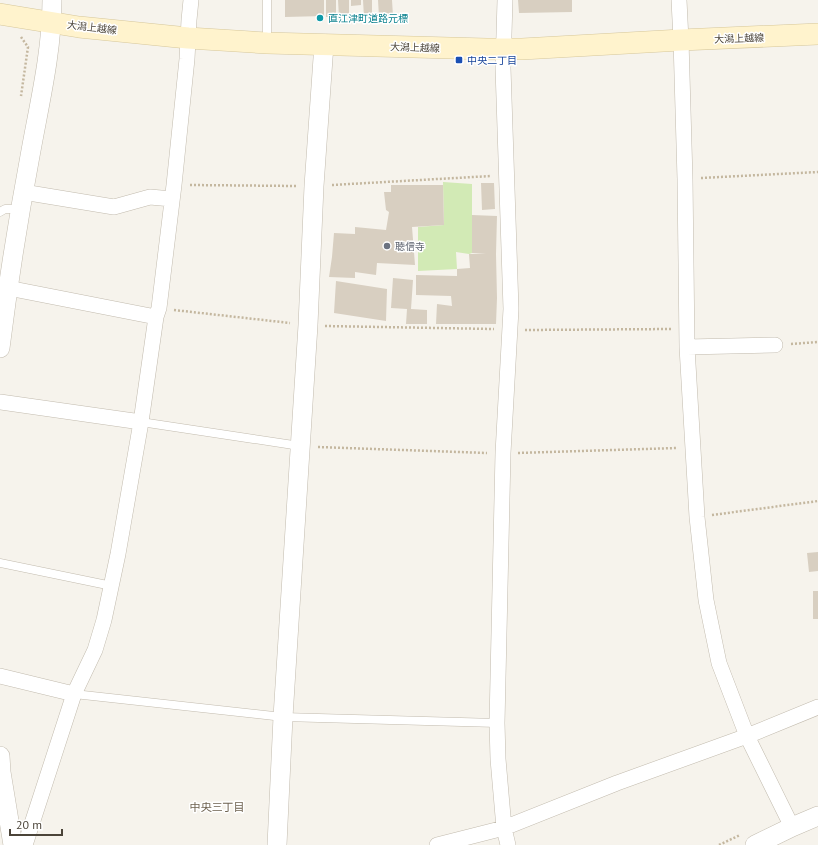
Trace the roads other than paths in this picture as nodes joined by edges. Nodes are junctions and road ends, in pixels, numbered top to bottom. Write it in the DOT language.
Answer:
graph roads {
  1 [pos="52,0"];
  2 [pos="191,0"];
  3 [pos="267,0"];
  4 [pos="505,0"];
  5 [pos="679,0"];
  6 [pos="6,15"];
  7 [pos="52,22"];
  8 [pos="818,34"];
  9 [pos="188,38"];
  10 [pos="681,40"];
  11 [pos="267,43"];
  12 [pos="324,44"];
  13 [pos="504,49"];
  14 [pos="173,192"];
  15 [pos="22,201"];
  16 [pos="0,212"];
  17 [pos="8,288"];
  18 [pos="157,312"];
  19 [pos="775,345"];
  20 [pos="687,347"];
  21 [pos="0,348"];
  22 [pos="0,402"];
  23 [pos="141,422"];
  24 [pos="300,446"];
  25 [pos="0,563"];
  26 [pos="112,586"];
  27 [pos="0,676"];
  28 [pos="74,694"];
  29 [pos="818,707"];
  30 [pos="283,717"];
  31 [pos="497,723"];
  32 [pos="747,736"];
  33 [pos="0,756"];
  34 [pos="818,816"];
  35 [pos="792,827"];
  36 [pos="504,828"];
  37 [pos="13,845"];
  38 [pos="25,845"];
  39 [pos="277,845"];
  40 [pos="437,845"];
  41 [pos="508,845"];
  42 [pos="755,845"];
  1 -- 7 [label="street"];
  2 -- 9 [label="street"];
  3 -- 11 [label="lane"];
  4 -- 13 [label="street"];
  5 -- 10 [label="street"];
  6 -- 7 [label="main road, 大潟上越線"];
  7 -- 9 [label="main road, 大潟上越線"];
  7 -- 15 [label="street"];
  8 -- 10 [label="main road, 大潟上越線"];
  9 -- 11 [label="main road, 大潟上越線"];
  9 -- 14 [label="street"];
  10 -- 13 [label="main road, 大潟上越線"];
  10 -- 20 [label="street"];
  11 -- 12 [label="main road, 大潟上越線"];
  12 -- 13 [label="main road, 大潟上越線"];
  12 -- 24 [label="street"];
  13 -- 31 [label="street"];
  14 -- 15 [label="street"];
  14 -- 18 [label="street"];
  15 -- 16 [label="lane"];
  15 -- 17 [label="street"];
  17 -- 18 [label="street"];
  17 -- 21 [label="street"];
  18 -- 23 [label="street"];
  19 -- 20 [label="street"];
  20 -- 32 [label="street"];
  22 -- 23 [label="street"];
  23 -- 24 [label="lane"];
  23 -- 26 [label="street"];
  24 -- 30 [label="street"];
  25 -- 26 [label="lane"];
  26 -- 28 [label="street"];
  27 -- 28 [label="street"];
  28 -- 30 [label="lane"];
  28 -- 38 [label="street"];
  29 -- 32 [label="street"];
  30 -- 31 [label="lane"];
  30 -- 39 [label="street"];
  31 -- 36 [label="street"];
  32 -- 35 [label="street"];
  32 -- 36 [label="street"];
  33 -- 37 [label="street"];
  34 -- 35 [label="street"];
  35 -- 42 [label="street"];
  36 -- 40 [label="street"];
  36 -- 41 [label="street"];
}
